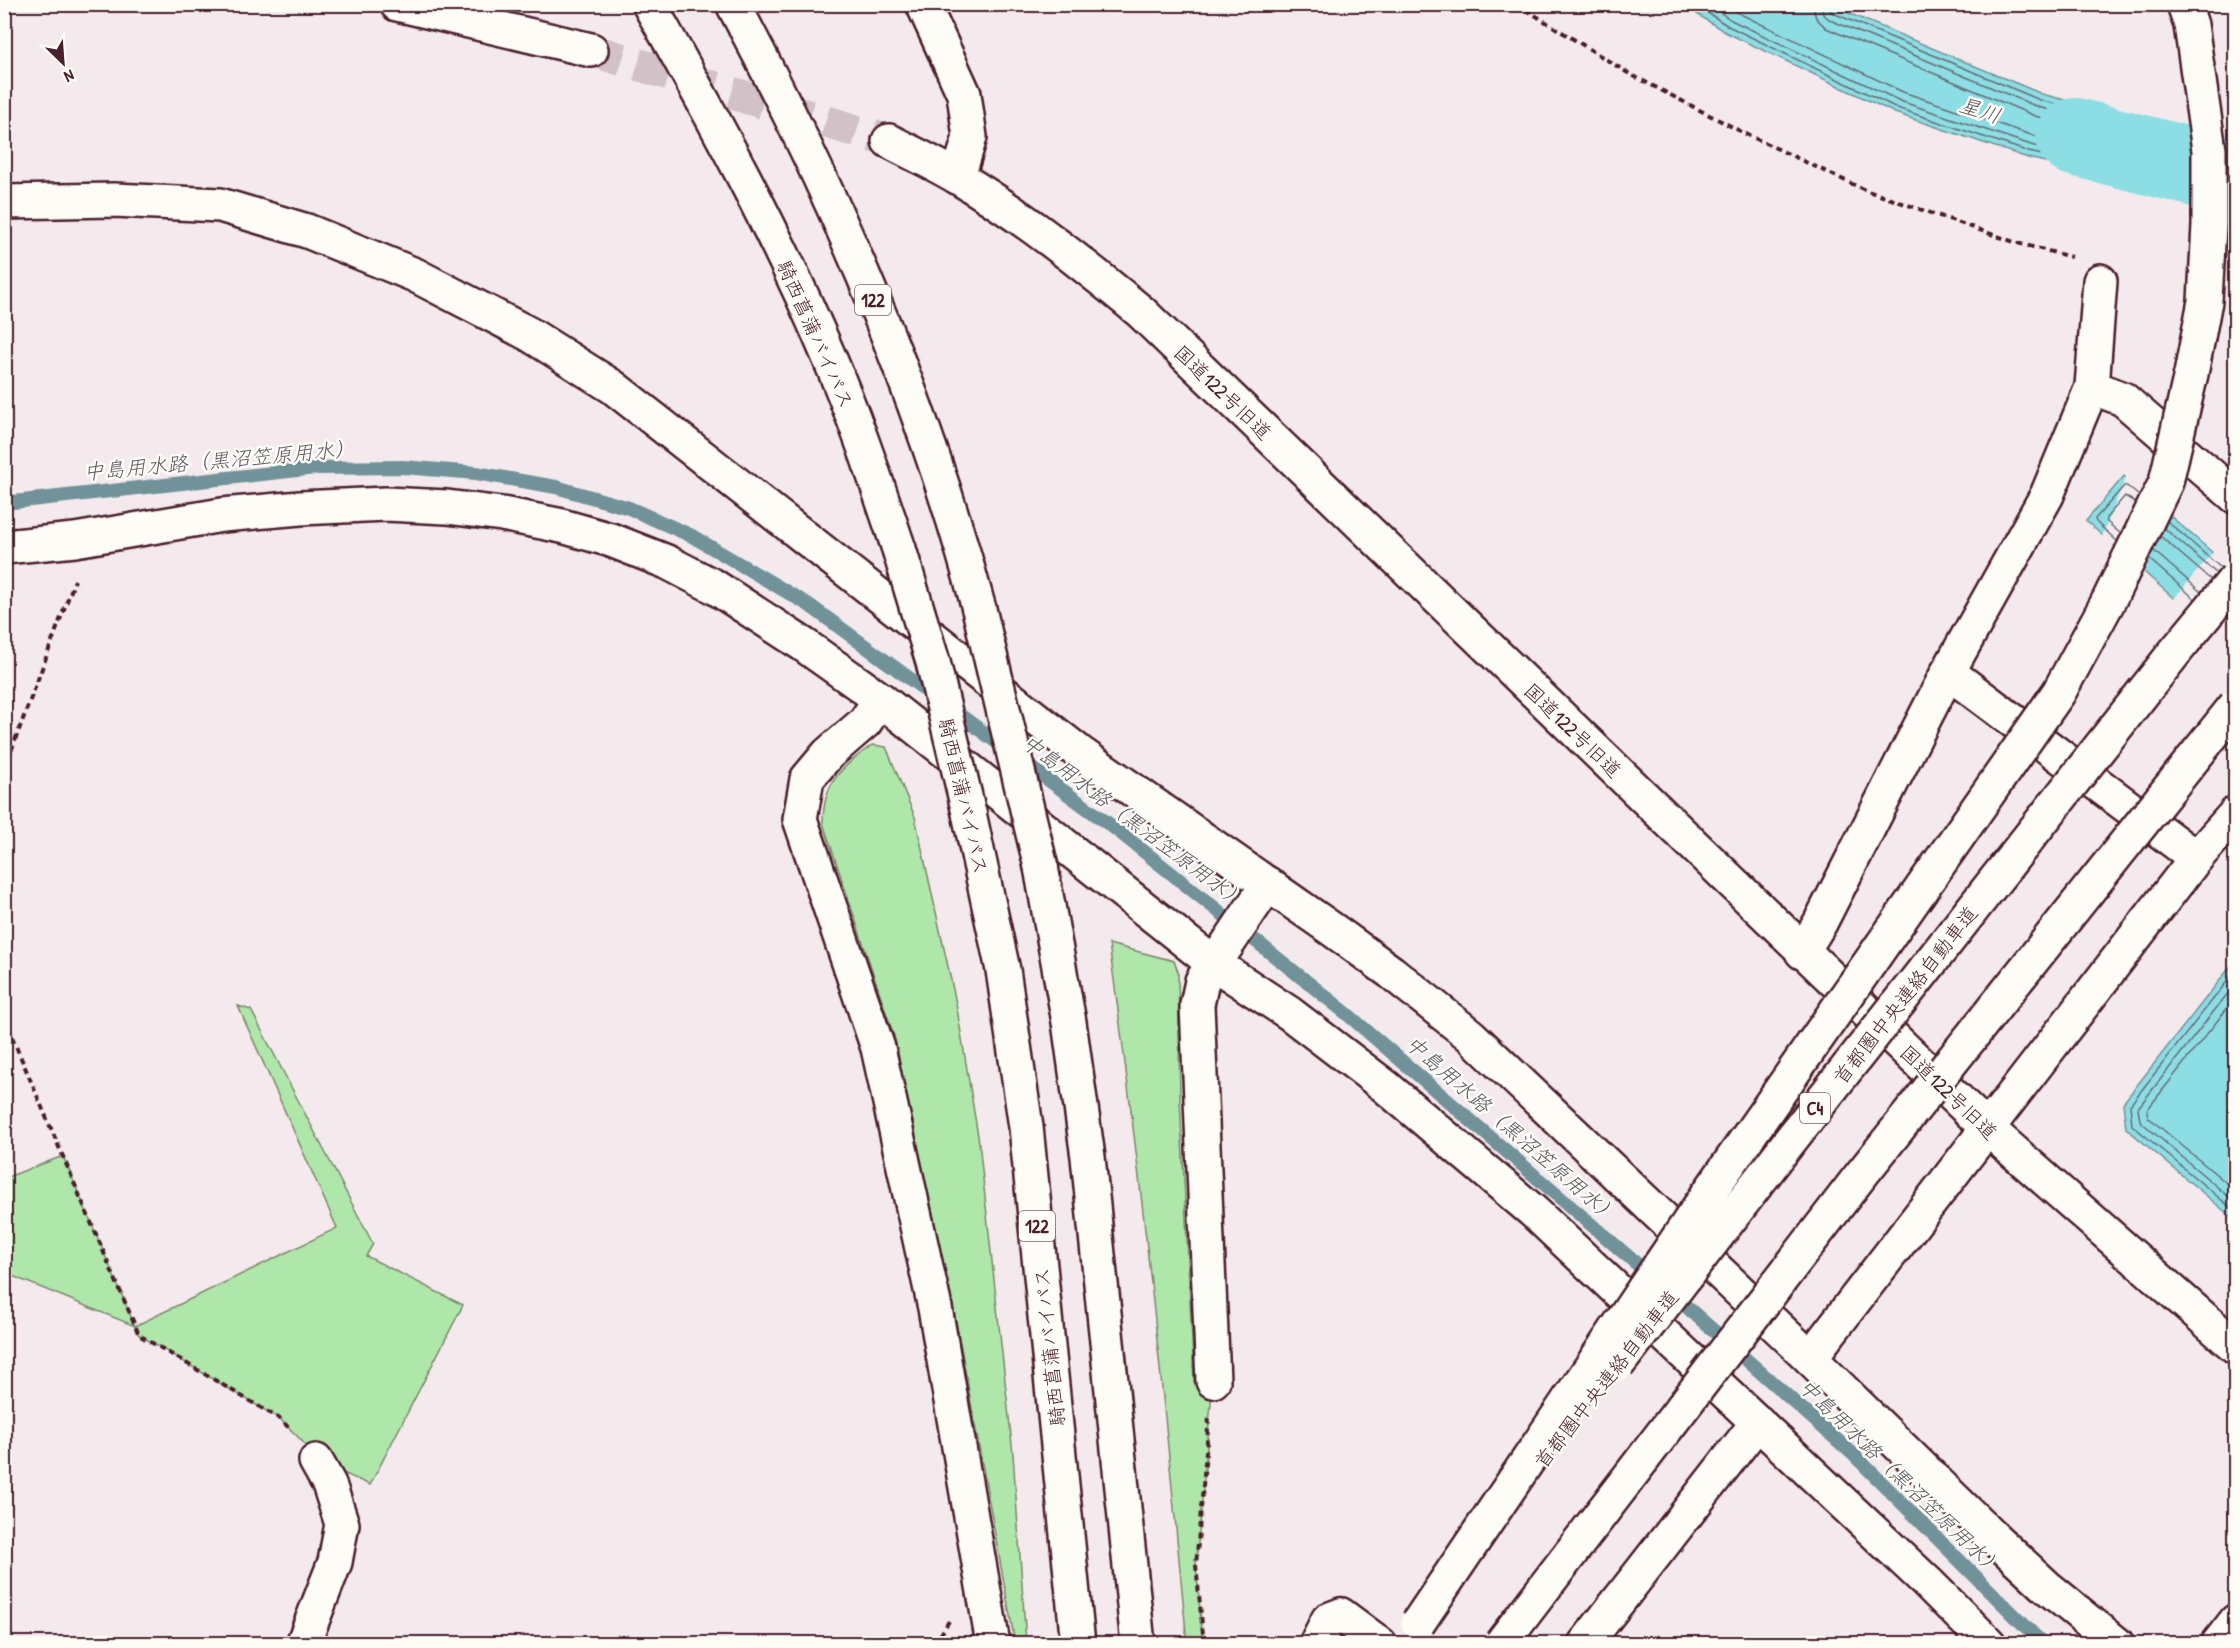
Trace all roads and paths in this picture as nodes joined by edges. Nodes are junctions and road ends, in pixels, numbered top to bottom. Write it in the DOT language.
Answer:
graph roads {
  1 [pos="397,4"];
  2 [pos="649,4"];
  3 [pos="733,4"];
  4 [pos="923,4"];
  5 [pos="1517,4"];
  6 [pos="2184,4"];
  7 [pos="591,50"];
  8 [pos="889,141"];
  9 [pos="958,177"];
  10 [pos="4,202"];
  11 [pos="2100,280"];
  12 [pos="2092,387"];
  13 [pos="2235,497"];
  14 [pos="75,540"];
  15 [pos="4,547"];
  16 [pos="2235,578"];
  17 [pos="1948,672"];
  18 [pos="880,699"];
  19 [pos="2235,705"];
  20 [pos="4,770"];
  21 [pos="2235,813"];
  22 [pos="2196,858"];
  23 [pos="1262,894"];
  24 [pos="1802,952"];
  25 [pos="1218,957"];
  26 [pos="4,1018"];
  27 [pos="1988,1129"];
  28 [pos="2235,1347"];
  29 [pos="1810,1358"];
  30 [pos="1213,1381"];
  31 [pos="1758,1422"];
  32 [pos="316,1461"];
  33 [pos="2235,1622"];
  34 [pos="1410,1633"];
  35 [pos="2113,1642"];
  36 [pos="303,1644"];
  37 [pos="993,1644"];
  38 [pos="1078,1644"];
  39 [pos="1138,1644"];
  40 [pos="1204,1644"];
  41 [pos="1316,1644"];
  42 [pos="1380,1644"];
  43 [pos="1501,1644"];
  44 [pos="1585,1644"];
  45 [pos="1989,1644"];
  46 [pos="2218,1644"];
  1 -- 7 [label="main road"];
  2 -- 38 [label="main road, 騎西菖蒲バイパス / 122, bridge"];
  3 -- 39 [label="main road, 122, bridge"];
  4 -- 9 [label="main road"];
  5 -- 11 [label="path"];
  6 -- 34 [label="main road, bridge"];
  8 -- 9 [label="main road, 国道122号旧道"];
  9 -- 24 [label="main road, 国道122号旧道"];
  10 -- 23 [label="main road"];
  11 -- 12 [label="main road"];
  12 -- 13 [label="main road"];
  12 -- 17 [label="main road"];
  14 -- 15 [label="main road"];
  14 -- 18 [label="main road"];
  14 -- 20 [label="path"];
  16 -- 34 [label="main road, 首都圏中央連絡自動車道 / C4, bridge"];
  17 -- 22 [label="main road"];
  17 -- 24 [label="main road"];
  18 -- 25 [label="main road"];
  18 -- 37 [label="main road"];
  19 -- 43 [label="main road, bridge"];
  21 -- 22 [label="main road"];
  22 -- 27 [label="main road"];
  23 -- 25 [label="main road"];
  23 -- 29 [label="main road"];
  24 -- 27 [label="main road, 国道122号旧道"];
  25 -- 30 [label="main road"];
  25 -- 31 [label="main road"];
  26 -- 32 [label="path"];
  27 -- 28 [label="main road, 国道122号旧道"];
  27 -- 29 [label="main road"];
  29 -- 35 [label="main road"];
  30 -- 40 [label="path"];
  31 -- 44 [label="main road"];
  31 -- 45 [label="main road"];
  32 -- 36 [label="main road"];
  33 -- 46 [label="main road"];
  41 -- 42 [label="main road"];
}
